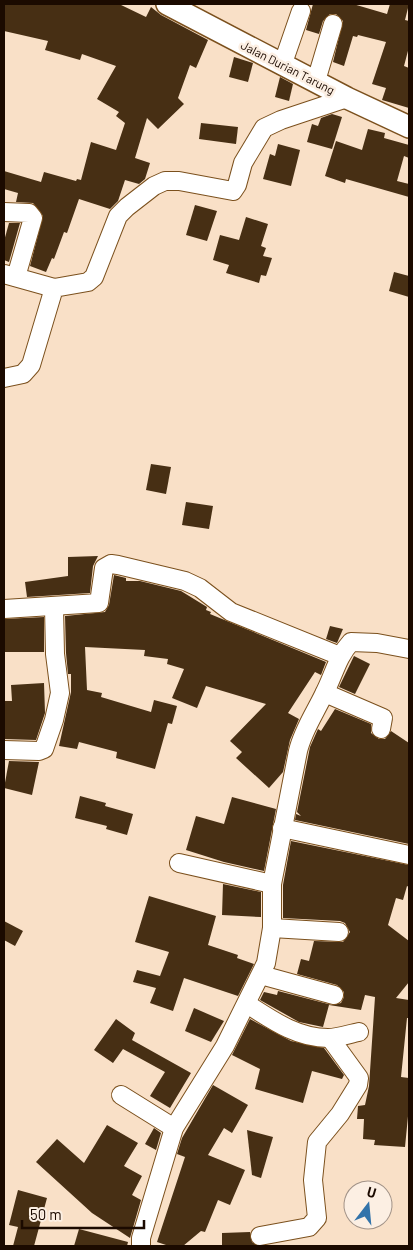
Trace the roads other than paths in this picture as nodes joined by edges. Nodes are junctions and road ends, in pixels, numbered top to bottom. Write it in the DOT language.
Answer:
graph roads {
  1 [pos="167,4"];
  2 [pos="300,11"];
  3 [pos="334,24"];
  4 [pos="282,63"];
  5 [pos="316,81"];
  6 [pos="347,98"];
  7 [pos="409,127"];
  8 [pos="4,212"];
  9 [pos="10,275"];
  10 [pos="54,288"];
  11 [pos="4,378"];
  12 [pos="54,607"];
  13 [pos="4,609"];
  14 [pos="409,649"];
  15 [pos="340,656"];
  16 [pos="325,693"];
  17 [pos="381,728"];
  18 [pos="4,750"];
  19 [pos="282,828"];
  20 [pos="409,855"];
  21 [pos="179,863"];
  22 [pos="272,884"];
  23 [pos="272,928"];
  24 [pos="339,932"];
  25 [pos="261,975"];
  26 [pos="334,995"];
  27 [pos="247,1004"];
  28 [pos="359,1032"];
  29 [pos="330,1038"];
  30 [pos="121,1096"];
  31 [pos="174,1128"];
  32 [pos="260,1236"];
  33 [pos="141,1246"];
  1 -- 4 [label="street, Jalan Durian Tarung"];
  2 -- 4 [label="street"];
  3 -- 5 [label="street"];
  4 -- 5 [label="street, Jalan Durian Tarung"];
  5 -- 6 [label="street, Jalan Durian Tarung"];
  6 -- 7 [label="street, Jalan Durian Tarung"];
  6 -- 10 [label="street"];
  8 -- 9 [label="street"];
  9 -- 10 [label="street"];
  10 -- 11 [label="street"];
  12 -- 13 [label="street"];
  12 -- 15 [label="street"];
  12 -- 18 [label="street"];
  14 -- 15 [label="street"];
  15 -- 16 [label="street"];
  16 -- 17 [label="street"];
  16 -- 19 [label="street"];
  19 -- 20 [label="street"];
  19 -- 22 [label="street"];
  21 -- 22 [label="street"];
  22 -- 23 [label="street"];
  23 -- 24 [label="street"];
  23 -- 25 [label="street"];
  25 -- 26 [label="street"];
  25 -- 27 [label="street"];
  27 -- 29 [label="street"];
  27 -- 31 [label="street"];
  28 -- 29 [label="street"];
  29 -- 32 [label="street"];
  30 -- 31 [label="street"];
  31 -- 33 [label="street"];
}
